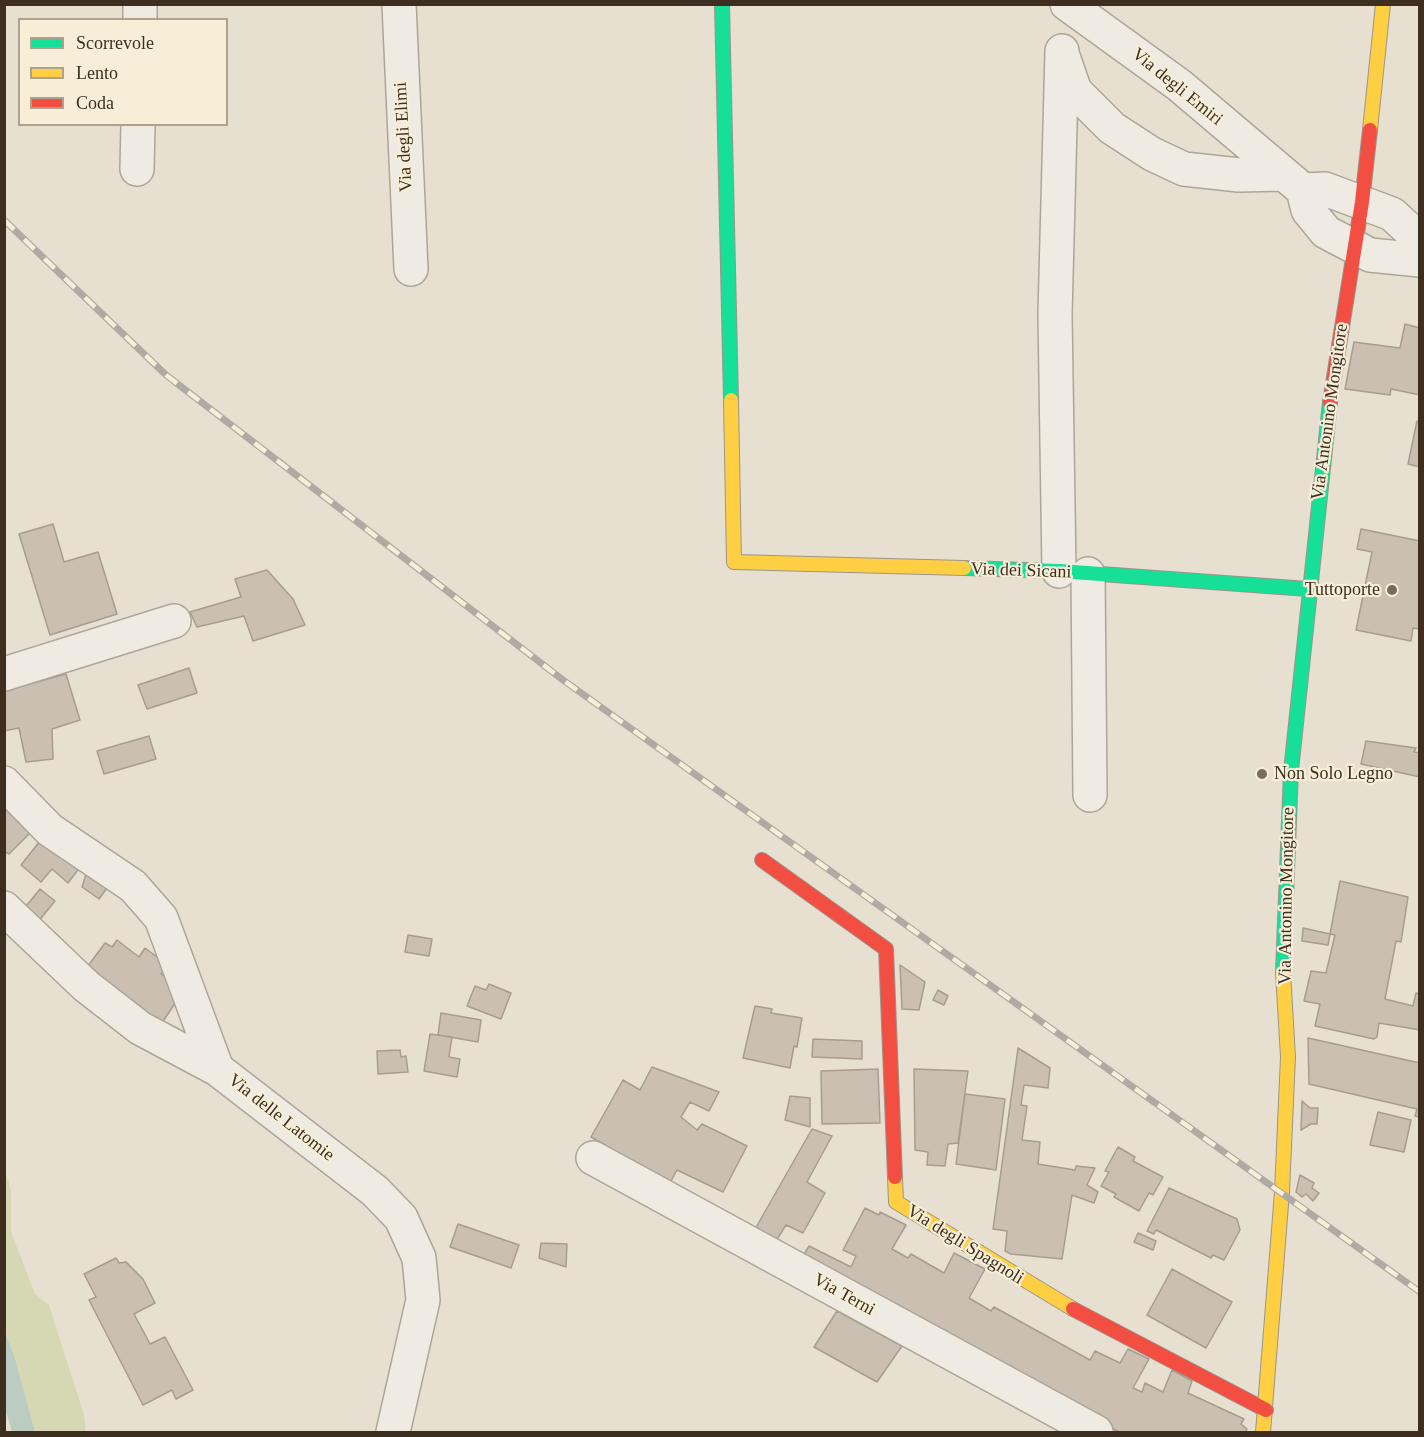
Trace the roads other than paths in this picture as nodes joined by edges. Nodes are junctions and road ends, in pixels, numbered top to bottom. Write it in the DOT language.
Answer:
graph roads {
  1 [pos="399,4"];
  2 [pos="722,4"];
  3 [pos="1383,4"];
  4 [pos="1067,5"];
  5 [pos="1062,51"];
  6 [pos="138,126"];
  7 [pos="137,169"];
  8 [pos="1293,182"];
  9 [pos="1362,202"];
  10 [pos="1419,243"];
  11 [pos="1355,249"];
  12 [pos="1419,260"];
  13 [pos="411,269"];
  14 [pos="1074,572"];
  15 [pos="1308,589"];
  16 [pos="174,621"];
  17 [pos="4,674"];
  18 [pos="4,783"];
  19 [pos="1090,795"];
  20 [pos="762,860"];
  21 [pos="4,908"];
  22 [pos="217,1069"];
  23 [pos="592,1158"];
  24 [pos="1266,1410"];
  25 [pos="393,1432"];
  26 [pos="1096,1432"];
  27 [pos="1263,1432"];
  1 -- 13 [label="street, Via degli Elimi"];
  2 -- 14 [label="street, Via dei Sicani"];
  3 -- 9 [label="street, Via Antonino Mongitore"];
  4 -- 5 [label="street, Via degli Emiri"];
  4 -- 8 [label="street, Via degli Emiri"];
  5 -- 8 [label="street, Via degli Emiri"];
  5 -- 14 [label="street"];
  6 -- 7 [label="street"];
  8 -- 9 [label="street, Via degli Emiri"];
  8 -- 11 [label="street, Via degli Emiri"];
  9 -- 10 [label="street, Via degli Emiri"];
  9 -- 11 [label="street, Via Antonino Mongitore"];
  11 -- 12 [label="street, Via degli Emiri"];
  11 -- 15 [label="street, Via Antonino Mongitore"];
  14 -- 15 [label="street, Via dei Sicani"];
  14 -- 19 [label="street"];
  15 -- 24 [label="street, Via Antonino Mongitore"];
  16 -- 17 [label="street"];
  18 -- 22 [label="street, Via delle Latomie"];
  20 -- 24 [label="street, Via degli Spagnoli"];
  21 -- 22 [label="street"];
  22 -- 25 [label="street, Via delle Latomie"];
  23 -- 26 [label="street, Via Terni"];
  24 -- 27 [label="street, Via Antonino Mongitore"];
}
